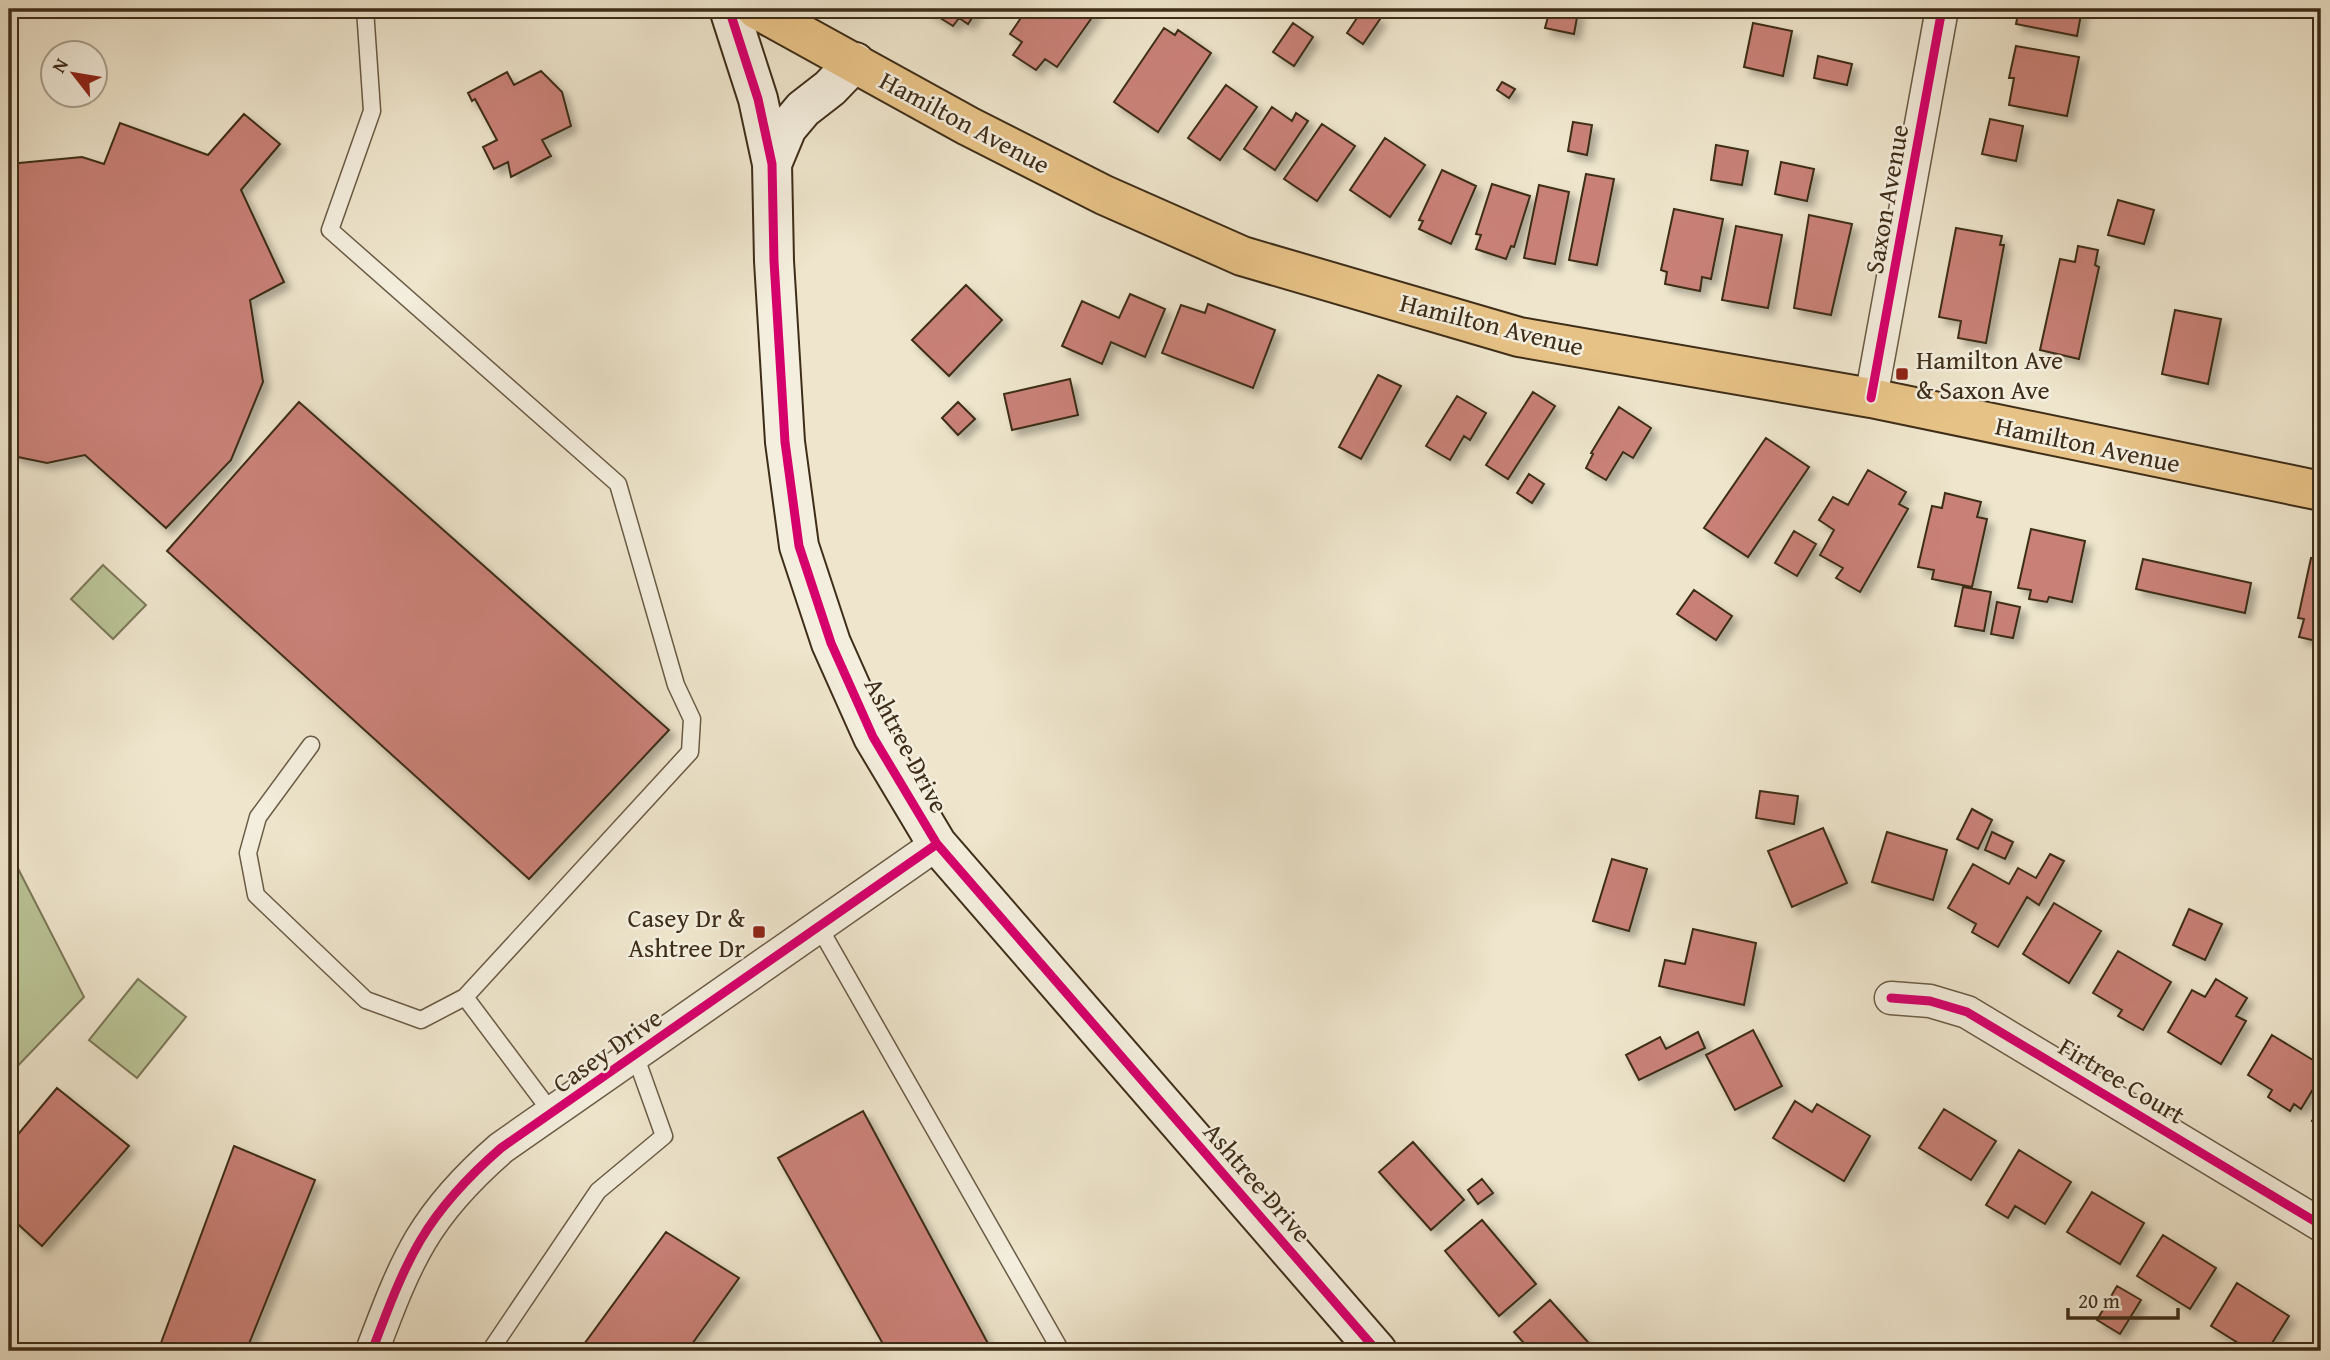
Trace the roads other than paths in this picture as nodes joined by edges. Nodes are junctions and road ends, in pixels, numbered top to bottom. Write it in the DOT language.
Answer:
graph roads {
  1 [pos="365,9"];
  2 [pos="729,9"];
  3 [pos="756,9"];
  4 [pos="1942,9"];
  5 [pos="855,62"];
  6 [pos="772,164"];
  7 [pos="1871,398"];
  8 [pos="2321,491"];
  9 [pos="311,745"];
  10 [pos="937,844"];
  11 [pos="819,927"];
  12 [pos="465,997"];
  13 [pos="1891,998"];
  14 [pos="635,1055"];
  15 [pos="552,1113"];
  16 [pos="2321,1225"];
  17 [pos="372,1351"];
  18 [pos="490,1351"];
  19 [pos="1061,1351"];
  20 [pos="1377,1351"];
  1 -- 12 [label="lane"];
  2 -- 6 [label="street, Ashtree Drive"];
  3 -- 5 [label="main road, Hamilton Avenue"];
  4 -- 7 [label="street, Saxon Avenue"];
  5 -- 6 [label="street"];
  5 -- 7 [label="main road, Hamilton Avenue"];
  6 -- 10 [label="street, Ashtree Drive"];
  7 -- 8 [label="main road, Hamilton Avenue"];
  9 -- 12 [label="lane"];
  10 -- 11 [label="street, Casey Drive"];
  10 -- 20 [label="street, Ashtree Drive"];
  11 -- 14 [label="street, Casey Drive"];
  11 -- 19 [label="lane"];
  12 -- 15 [label="lane"];
  13 -- 16 [label="street, Firtree Court"];
  14 -- 15 [label="street, Casey Drive"];
  14 -- 18 [label="lane"];
  15 -- 17 [label="street, Casey Drive"];
}
